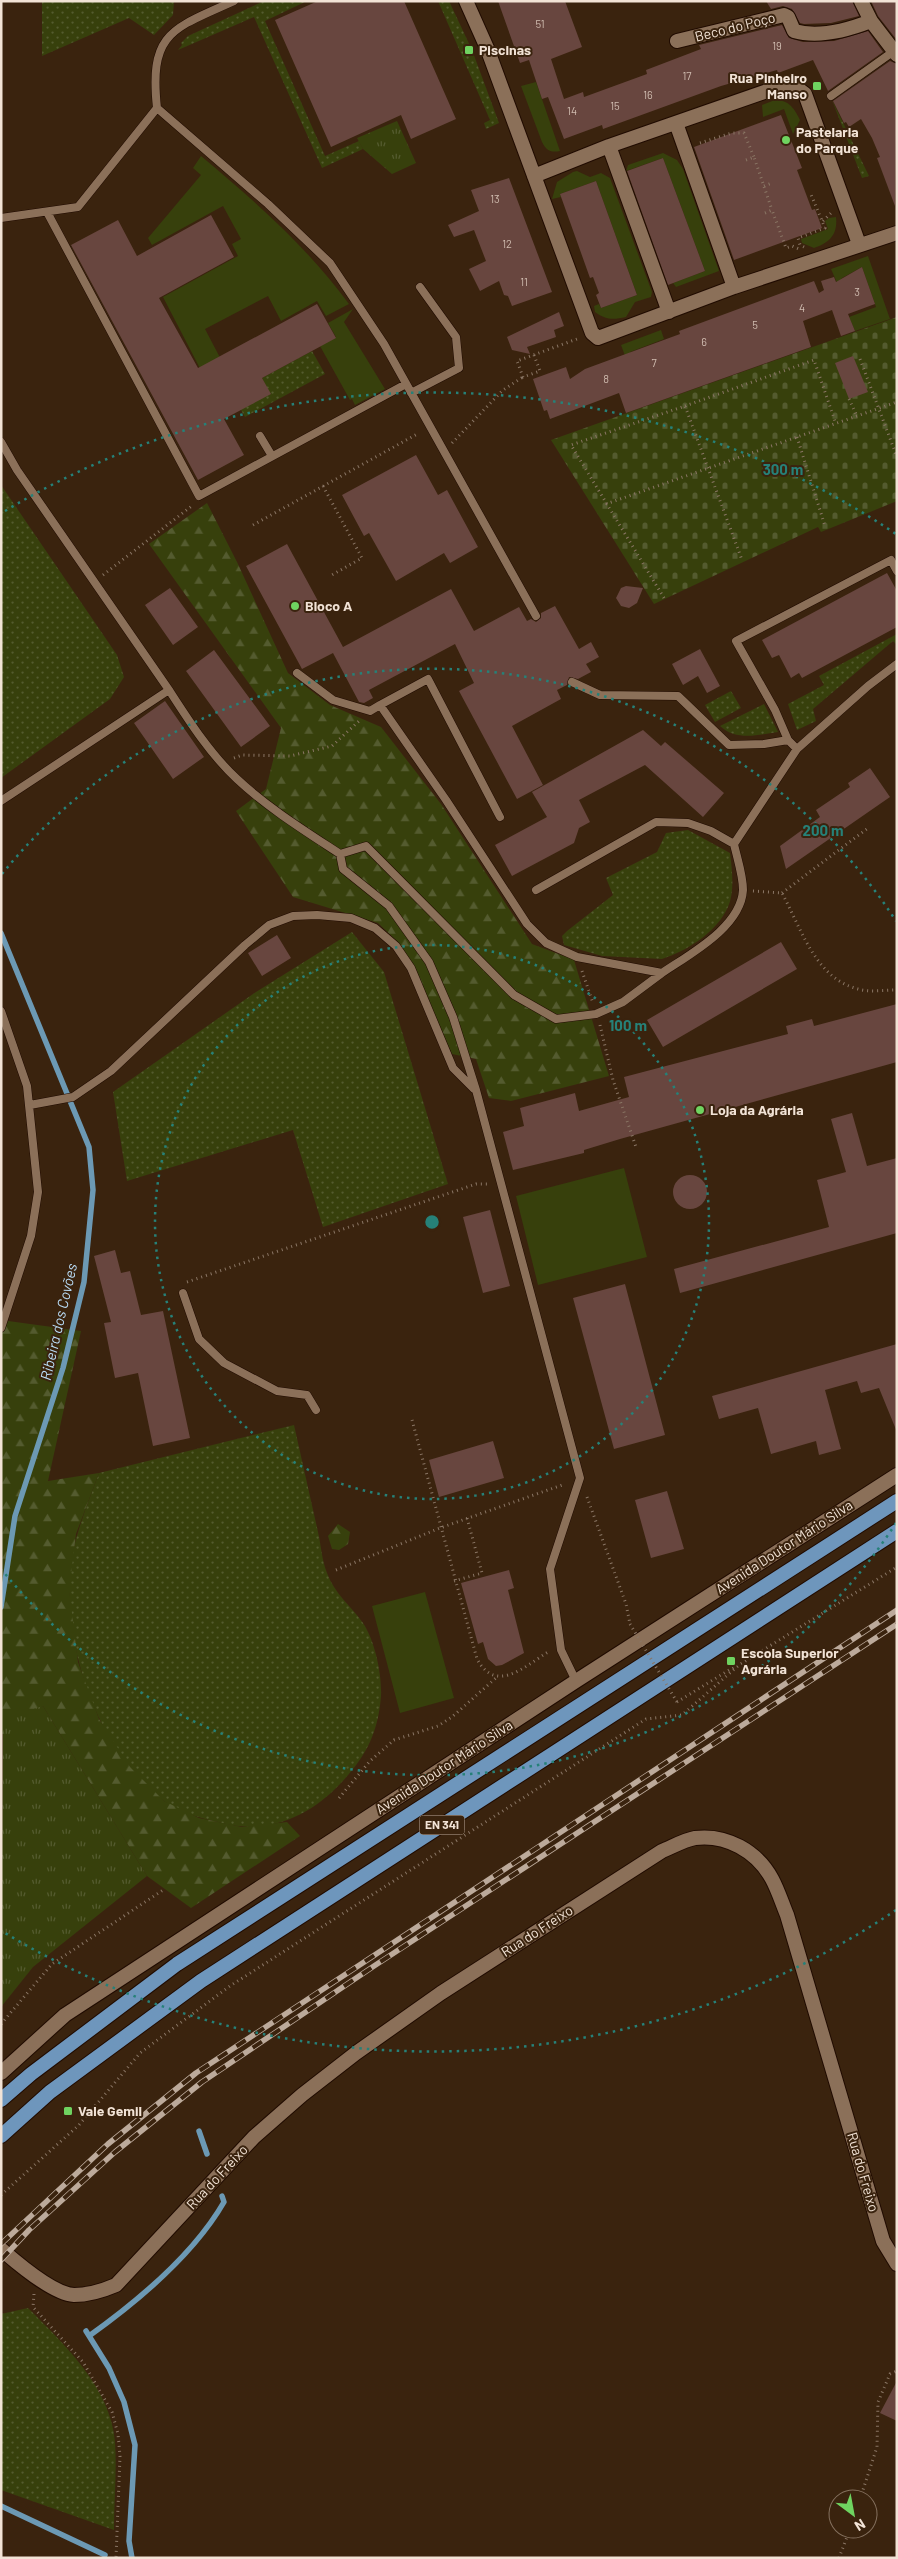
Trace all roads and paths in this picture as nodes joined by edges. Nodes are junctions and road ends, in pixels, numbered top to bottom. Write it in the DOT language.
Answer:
graph roads {
  1 [pos="234,1"];
  2 [pos="466,1"];
  3 [pos="861,1"];
  4 [pos="871,21"];
  5 [pos="677,41"];
  6 [pos="895,53"];
  7 [pos="831,96"];
  8 [pos="157,108"];
  9 [pos="676,123"];
  10 [pos="609,146"];
  11 [pos="684,148"];
  12 [pos="754,157"];
  13 [pos="746,160"];
  14 [pos="534,176"];
  15 [pos="772,182"];
  16 [pos="763,186"];
  17 [pos="810,192"];
  18 [pos="772,210"];
  19 [pos="47,212"];
  20 [pos="831,212"];
  21 [pos="765,213"];
  22 [pos="1,218"];
  23 [pos="823,222"];
  24 [pos="897,233"];
  25 [pos="799,241"];
  26 [pos="859,244"];
  27 [pos="808,253"];
  28 [pos="420,287"];
  29 [pos="734,288"];
  30 [pos="669,312"];
  31 [pos="592,333"];
  32 [pos="534,355"];
  33 [pos="860,359"];
  34 [pos="522,377"];
  35 [pos="406,384"];
  36 [pos="411,393"];
  37 [pos="849,399"];
  38 [pos="897,402"];
  39 [pos="685,406"];
  40 [pos="878,409"];
  41 [pos="857,416"];
  42 [pos="836,424"];
  43 [pos="430,427"];
  44 [pos="260,436"];
  45 [pos="797,437"];
  46 [pos="1,442"];
  47 [pos="446,454"];
  48 [pos="272,456"];
  49 [pos="897,457"];
  50 [pos="708,468"];
  51 [pos="323,486"];
  52 [pos="195,504"];
  53 [pos="606,504"];
  54 [pos="253,525"];
  55 [pos="825,526"];
  56 [pos="742,560"];
  57 [pos="897,571"];
  58 [pos="330,576"];
  59 [pos="94,581"];
  60 [pos="664,598"];
  61 [pos="536,616"];
  62 [pos="897,664"];
  63 [pos="297,673"];
  64 [pos="572,682"];
  65 [pos="169,690"];
  66 [pos="380,705"];
  67 [pos="370,711"];
  68 [pos="788,740"];
  69 [pos="797,750"];
  70 [pos="228,751"];
  71 [pos="1,801"];
  72 [pos="500,816"];
  73 [pos="868,828"];
  74 [pos="734,844"];
  75 [pos="340,854"];
  76 [pos="536,890"];
  77 [pos="743,890"];
  78 [pos="782,893"];
  79 [pos="577,957"];
  80 [pos="662,973"];
  81 [pos="897,990"];
  82 [pos="594,1007"];
  83 [pos="1,1011"];
  84 [pos="599,1022"];
  85 [pos="476,1090"];
  86 [pos="30,1105"];
  87 [pos="636,1147"];
  88 [pos="502,1183"];
  89 [pos="183,1293"];
  90 [pos="1,1326"];
  91 [pos="316,1410"];
  92 [pos="412,1420"];
  93 [pos="897,1475"];
  94 [pos="580,1478"];
  95 [pos="897,1501"];
  96 [pos="467,1518"];
  97 [pos="440,1528"];
  98 [pos="897,1531"];
  99 [pos="897,1567"];
  100 [pos="336,1570"];
  101 [pos="454,1581"];
  102 [pos="560,1644"];
  103 [pos="738,1665"];
  104 [pos="498,1677"];
  105 [pos="576,1681"];
  106 [pos="339,1798"];
  107 [pos="163,1890"];
  108 [pos="1,2024"];
  109 [pos="1,2073"];
  110 [pos="1,2100"];
  111 [pos="1,2136"];
  112 [pos="1,2195"];
  113 [pos="1,2249"];
  114 [pos="897,2264"];
  115 [pos="36,2275"];
  116 [pos="897,2371"];
  117 [pos="863,2489"];
  118 [pos="846,2539"];
  119 [pos="116,2558"];
  120 [pos="839,2558"];
  1 -- 8 [label="lane"];
  2 -- 14 [label="street"];
  3 -- 4 [label="street"];
  4 -- 5 [label="street, Beco do Poço"];
  4 -- 6 [label="street"];
  6 -- 7 [label="lane"];
  8 -- 19 [label="lane"];
  8 -- 35 [label="lane"];
  9 -- 10 [label="street"];
  9 -- 11 [label="street"];
  9 -- 26 [label="street"];
  10 -- 14 [label="street"];
  10 -- 30 [label="street"];
  11 -- 12 [label="path"];
  11 -- 29 [label="street"];
  12 -- 13 [label="path"];
  12 -- 16 [label="path"];
  14 -- 31 [label="street"];
  15 -- 16 [label="path"];
  16 -- 18 [label="path"];
  17 -- 23 [label="path"];
  18 -- 21 [label="path"];
  18 -- 27 [label="path"];
  19 -- 22 [label="lane"];
  19 -- 48 [label="lane"];
  20 -- 23 [label="path"];
  23 -- 25 [label="path"];
  24 -- 26 [label="street"];
  26 -- 29 [label="street"];
  28 -- 36 [label="lane"];
  29 -- 30 [label="street"];
  30 -- 31 [label="street"];
  31 -- 32 [label="path"];
  32 -- 34 [label="path"];
  32 -- 34 [label="path"];
  33 -- 40 [label="path"];
  34 -- 47 [label="path"];
  35 -- 36 [label="lane"];
  35 -- 48 [label="lane"];
  36 -- 43 [label="lane"];
  37 -- 41 [label="path"];
  38 -- 40 [label="path"];
  39 -- 42 [label="path"];
  39 -- 50 [label="path"];
  39 -- 53 [label="path"];
  40 -- 41 [label="path"];
  40 -- 49 [label="path"];
  41 -- 42 [label="path"];
  42 -- 45 [label="path"];
  43 -- 47 [label="lane"];
  43 -- 51 [label="path"];
  44 -- 48 [label="lane"];
  45 -- 50 [label="path"];
  45 -- 55 [label="path"];
  46 -- 59 [label="lane"];
  47 -- 61 [label="lane"];
  50 -- 53 [label="path"];
  50 -- 56 [label="path"];
  51 -- 54 [label="path"];
  51 -- 58 [label="path"];
  52 -- 59 [label="path"];
  53 -- 60 [label="path"];
  57 -- 68 [label="lane"];
  59 -- 65 [label="lane"];
  62 -- 69 [label="lane"];
  63 -- 67 [label="lane"];
  64 -- 68 [label="lane"];
  65 -- 71 [label="lane"];
  65 -- 75 [label="lane"];
  66 -- 67 [label="lane"];
  66 -- 72 [label="lane"];
  66 -- 79 [label="lane"];
  67 -- 70 [label="path"];
  68 -- 69 [label="lane"];
  69 -- 74 [label="lane"];
  73 -- 78 [label="path"];
  74 -- 76 [label="lane"];
  74 -- 77 [label="lane"];
  75 -- 80 [label="lane"];
  75 -- 85 [label="lane"];
  77 -- 78 [label="path"];
  77 -- 80 [label="lane"];
  78 -- 81 [label="path"];
  79 -- 80 [label="lane"];
  79 -- 82 [label="path"];
  83 -- 86 [label="lane"];
  84 -- 87 [label="path"];
  85 -- 86 [label="lane"];
  85 -- 88 [label="lane"];
  86 -- 90 [label="lane"];
  88 -- 89 [label="path"];
  88 -- 94 [label="lane"];
  89 -- 91 [label="lane"];
  92 -- 97 [label="path"];
  93 -- 105 [label="street, Avenida Doutor Mário Silva"];
  94 -- 96 [label="path"];
  94 -- 102 [label="lane"];
  94 -- 103 [label="path, bridge"];
  95 -- 110 [label="highway, EN 341"];
  96 -- 97 [label="path"];
  96 -- 101 [label="path"];
  97 -- 100 [label="path"];
  97 -- 101 [label="path"];
  98 -- 111 [label="highway, EN 341"];
  99 -- 103 [label="path"];
  101 -- 104 [label="path"];
  102 -- 104 [label="path"];
  102 -- 105 [label="lane"];
  103 -- 112 [label="path"];
  104 -- 106 [label="path"];
  105 -- 109 [label="street, Avenida Doutor Mário Silva"];
  107 -- 108 [label="path"];
  113 -- 115 [label="street, Rua do Freixo"];
  114 -- 115 [label="street, Rua do Freixo"];
  115 -- 119 [label="path"];
  116 -- 117 [label="path"];
  118 -- 120 [label="path"];
}
